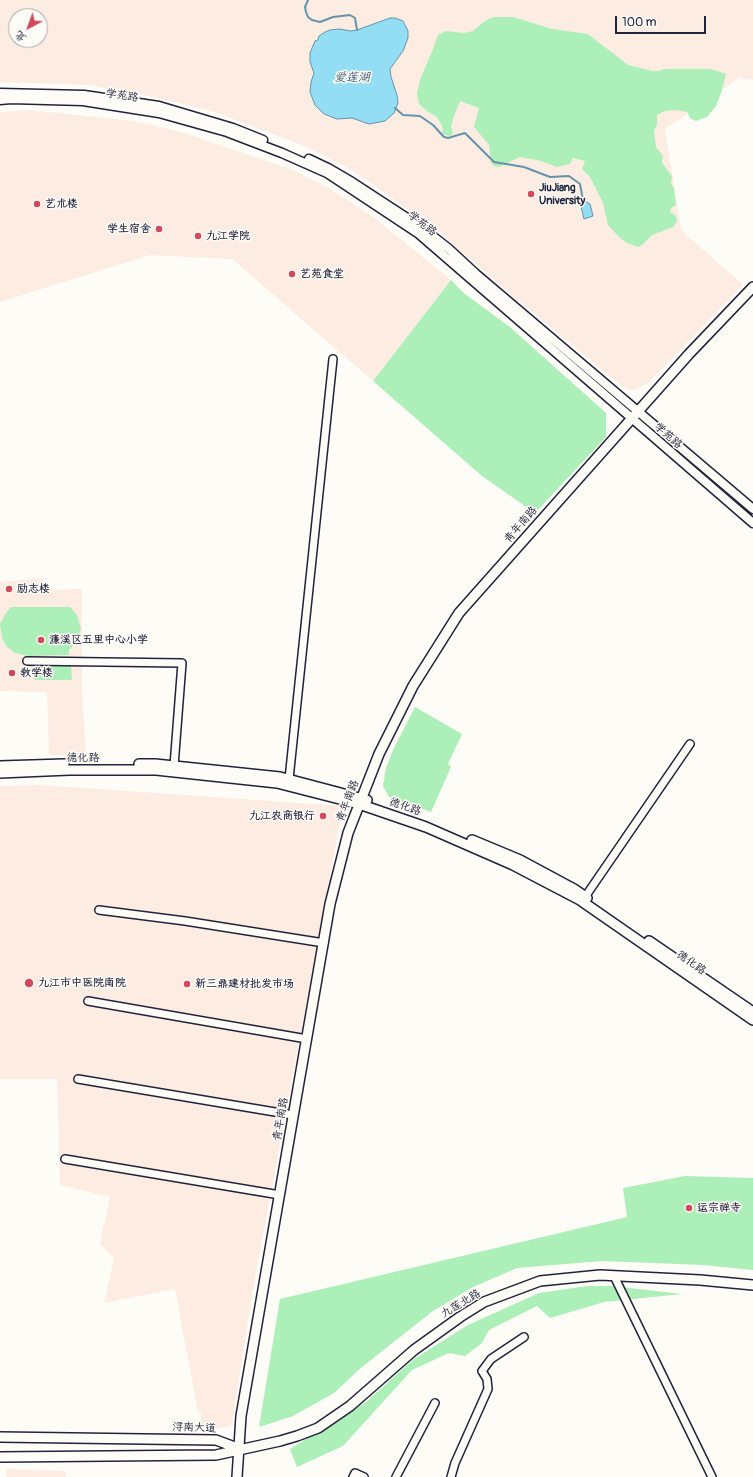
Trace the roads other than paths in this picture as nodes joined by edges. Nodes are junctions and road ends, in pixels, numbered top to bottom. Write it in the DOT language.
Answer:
graph roads {
  1 [pos="0,93"];
  2 [pos="0,100"];
  3 [pos="753,287"];
  4 [pos="333,359"];
  5 [pos="639,411"];
  6 [pos="632,419"];
  7 [pos="753,509"];
  8 [pos="753,523"];
  9 [pos="27,661"];
  10 [pos="690,744"];
  11 [pos="0,766"];
  12 [pos="174,766"];
  13 [pos="0,773"];
  14 [pos="289,779"];
  15 [pos="360,801"];
  16 [pos="585,897"];
  17 [pos="99,910"];
  18 [pos="324,943"];
  19 [pos="88,1001"];
  20 [pos="753,1012"];
  21 [pos="753,1020"];
  22 [pos="307,1039"];
  23 [pos="78,1079"];
  24 [pos="294,1116"];
  25 [pos="65,1159"];
  26 [pos="280,1195"];
  27 [pos="614,1276"];
  28 [pos="753,1285"];
  29 [pos="524,1337"];
  30 [pos="435,1403"];
  31 [pos="0,1437"];
  32 [pos="240,1449"];
  33 [pos="0,1457"];
  34 [pos="237,1477"];
  35 [pos="353,1477"];
  36 [pos="364,1477"];
  37 [pos="396,1477"];
  38 [pos="451,1477"];
  39 [pos="712,1477"];
  1 -- 5 [label="street, 学苑路"];
  2 -- 6 [label="street, 学苑路"];
  3 -- 5 [label="main road, 青年南路"];
  4 -- 14 [label="street"];
  5 -- 6 [label="main road, 青年南路"];
  5 -- 7 [label="street, 学苑路"];
  6 -- 8 [label="street, 学苑路"];
  6 -- 15 [label="main road, 青年南路"];
  9 -- 12 [label="street"];
  10 -- 16 [label="street"];
  11 -- 12 [label="main road, 德化路"];
  12 -- 14 [label="main road, 德化路"];
  13 -- 15 [label="main road, 德化路"];
  14 -- 15 [label="main road, 德化路"];
  15 -- 16 [label="main road, 德化路"];
  15 -- 18 [label="main road, 青年南路"];
  15 -- 21 [label="main road, 德化路"];
  16 -- 20 [label="main road, 德化路"];
  17 -- 18 [label="street"];
  18 -- 22 [label="main road, 青年南路"];
  19 -- 22 [label="street"];
  22 -- 24 [label="main road, 青年南路"];
  23 -- 24 [label="street"];
  24 -- 26 [label="main road, 青年南路"];
  25 -- 26 [label="street"];
  26 -- 32 [label="main road, 青年南路"];
  27 -- 28 [label="main road, 九莲北路"];
  27 -- 32 [label="main road, 九莲北路"];
  27 -- 39 [label="street"];
  29 -- 38 [label="street"];
  30 -- 37 [label="street"];
  31 -- 32 [label="main road, 浔南大道"];
  32 -- 33 [label="main road"];
  32 -- 34 [label="main road, 青年南路"];
  35 -- 36 [label="street"];
}
